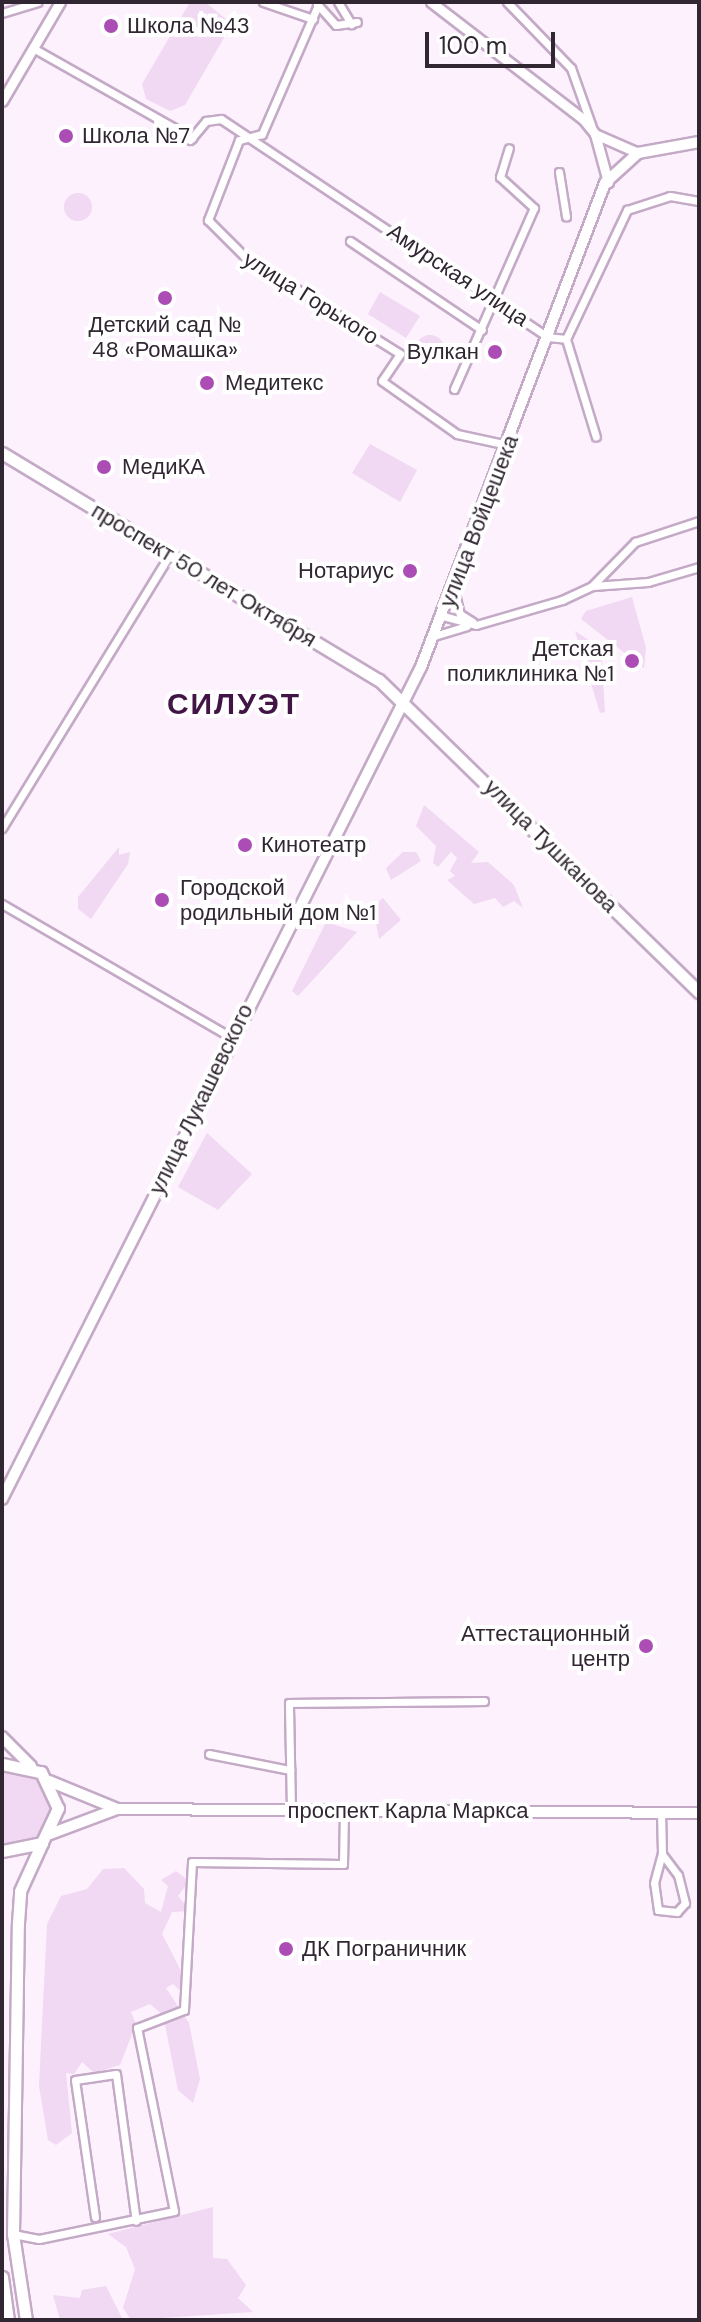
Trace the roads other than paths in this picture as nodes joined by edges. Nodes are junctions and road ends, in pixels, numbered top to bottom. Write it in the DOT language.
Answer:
graph roads {
  1 [pos="37,2"];
  2 [pos="263,2"];
  3 [pos="338,2"];
  4 [pos="431,2"];
  5 [pos="507,2"];
  6 [pos="58,3"];
  7 [pos="317,3"];
  8 [pos="2,13"];
  9 [pos="313,19"];
  10 [pos="33,48"];
  11 [pos="2,101"];
  12 [pos="594,132"];
  13 [pos="254,138"];
  14 [pos="699,142"];
  15 [pos="509,148"];
  16 [pos="638,153"];
  17 [pos="559,172"];
  18 [pos="608,182"];
  19 [pos="699,201"];
  20 [pos="566,216"];
  21 [pos="350,241"];
  22 [pos="496,301"];
  23 [pos="482,330"];
  24 [pos="548,337"];
  25 [pos="566,339"];
  26 [pos="454,389"];
  27 [pos="596,437"];
  28 [pos="508,445"];
  29 [pos="2,453"];
  30 [pos="699,521"];
  31 [pos="170,554"];
  32 [pos="699,567"];
  33 [pos="592,586"];
  34 [pos="454,589"];
  35 [pos="443,616"];
  36 [pos="483,624"];
  37 [pos="471,625"];
  38 [pos="434,636"];
  39 [pos="403,701"];
  40 [pos="2,828"];
  41 [pos="2,904"];
  42 [pos="699,992"];
  43 [pos="232,1038"];
  44 [pos="2,1499"];
  45 [pos="484,1701"];
  46 [pos="2,1737"];
  47 [pos="209,1754"];
  48 [pos="2,1764"];
  49 [pos="31,1766"];
  50 [pos="290,1770"];
  51 [pos="49,1781"];
  52 [pos="117,1809"];
  53 [pos="291,1810"];
  54 [pos="344,1810"];
  55 [pos="661,1812"];
  56 [pos="699,1813"];
  57 [pos="46,1839"];
  58 [pos="2,1851"];
  59 [pos="662,1854"];
  60 [pos="95,2217"];
  61 [pos="136,2221"];
  62 [pos="13,2234"];
  63 [pos="2,2277"];
  64 [pos="8,2320"];
  65 [pos="26,2320"];
  1 -- 8 [label="street"];
  2 -- 9 [label="street"];
  3 -- 7 [label="street"];
  4 -- 12 [label="street"];
  5 -- 12 [label="street"];
  6 -- 10 [label="street"];
  7 -- 9 [label="street, улица Горького"];
  9 -- 13 [label="street, улица Горького"];
  10 -- 11 [label="street"];
  10 -- 13 [label="street"];
  12 -- 16 [label="street"];
  12 -- 18 [label="street"];
  13 -- 22 [label="street, Амурская улица"];
  13 -- 28 [label="street, улица Горького"];
  14 -- 16 [label="main road"];
  15 -- 22 [label="street"];
  16 -- 18 [label="main road"];
  17 -- 20 [label="street"];
  18 -- 24 [label="main road, улица Войцешека"];
  19 -- 25 [label="street"];
  21 -- 23 [label="street"];
  22 -- 23 [label="street"];
  22 -- 24 [label="street, Амурская улица"];
  23 -- 26 [label="street"];
  24 -- 25 [label="street"];
  24 -- 28 [label="main road, улица Войцешека"];
  25 -- 27 [label="street"];
  28 -- 34 [label="main road, улица Войцешека"];
  29 -- 31 [label="main road, проспект 50 лет Октября"];
  30 -- 33 [label="street"];
  31 -- 39 [label="main road, проспект 50 лет Октября"];
  31 -- 40 [label="street"];
  32 -- 33 [label="street"];
  33 -- 36 [label="street"];
  34 -- 35 [label="main road, улица Войцешека"];
  34 -- 36 [label="street"];
  35 -- 37 [label="street"];
  35 -- 38 [label="main road, улица Войцешека"];
  36 -- 37 [label="street"];
  37 -- 38 [label="street"];
  38 -- 39 [label="main road, улица Войцешека"];
  39 -- 42 [label="main road, улица Тушканова"];
  39 -- 43 [label="main road, улица Лукашевского"];
  41 -- 43 [label="street"];
  43 -- 44 [label="main road, улица Лукашевского"];
  45 -- 50 [label="street"];
  46 -- 49 [label="main road"];
  47 -- 50 [label="street"];
  48 -- 49 [label="main road"];
  49 -- 51 [label="main road"];
  50 -- 53 [label="street"];
  51 -- 52 [label="main road, проспект Карла Маркса"];
  51 -- 57 [label="main road"];
  52 -- 53 [label="main road, проспект Карла Маркса"];
  52 -- 57 [label="main road, проспект Карла Маркса"];
  53 -- 54 [label="main road, проспект Карла Маркса"];
  54 -- 55 [label="main road, проспект Карла Маркса"];
  54 -- 61 [label="street"];
  55 -- 56 [label="main road, проспект Карла Маркса"];
  55 -- 59 [label="street"];
  57 -- 58 [label="main road"];
  57 -- 62 [label="main road"];
  59 -- 59 [label="street"];
  60 -- 61 [label="street"];
  61 -- 62 [label="street"];
  62 -- 65 [label="main road"];
  63 -- 64 [label="main road"];
}
